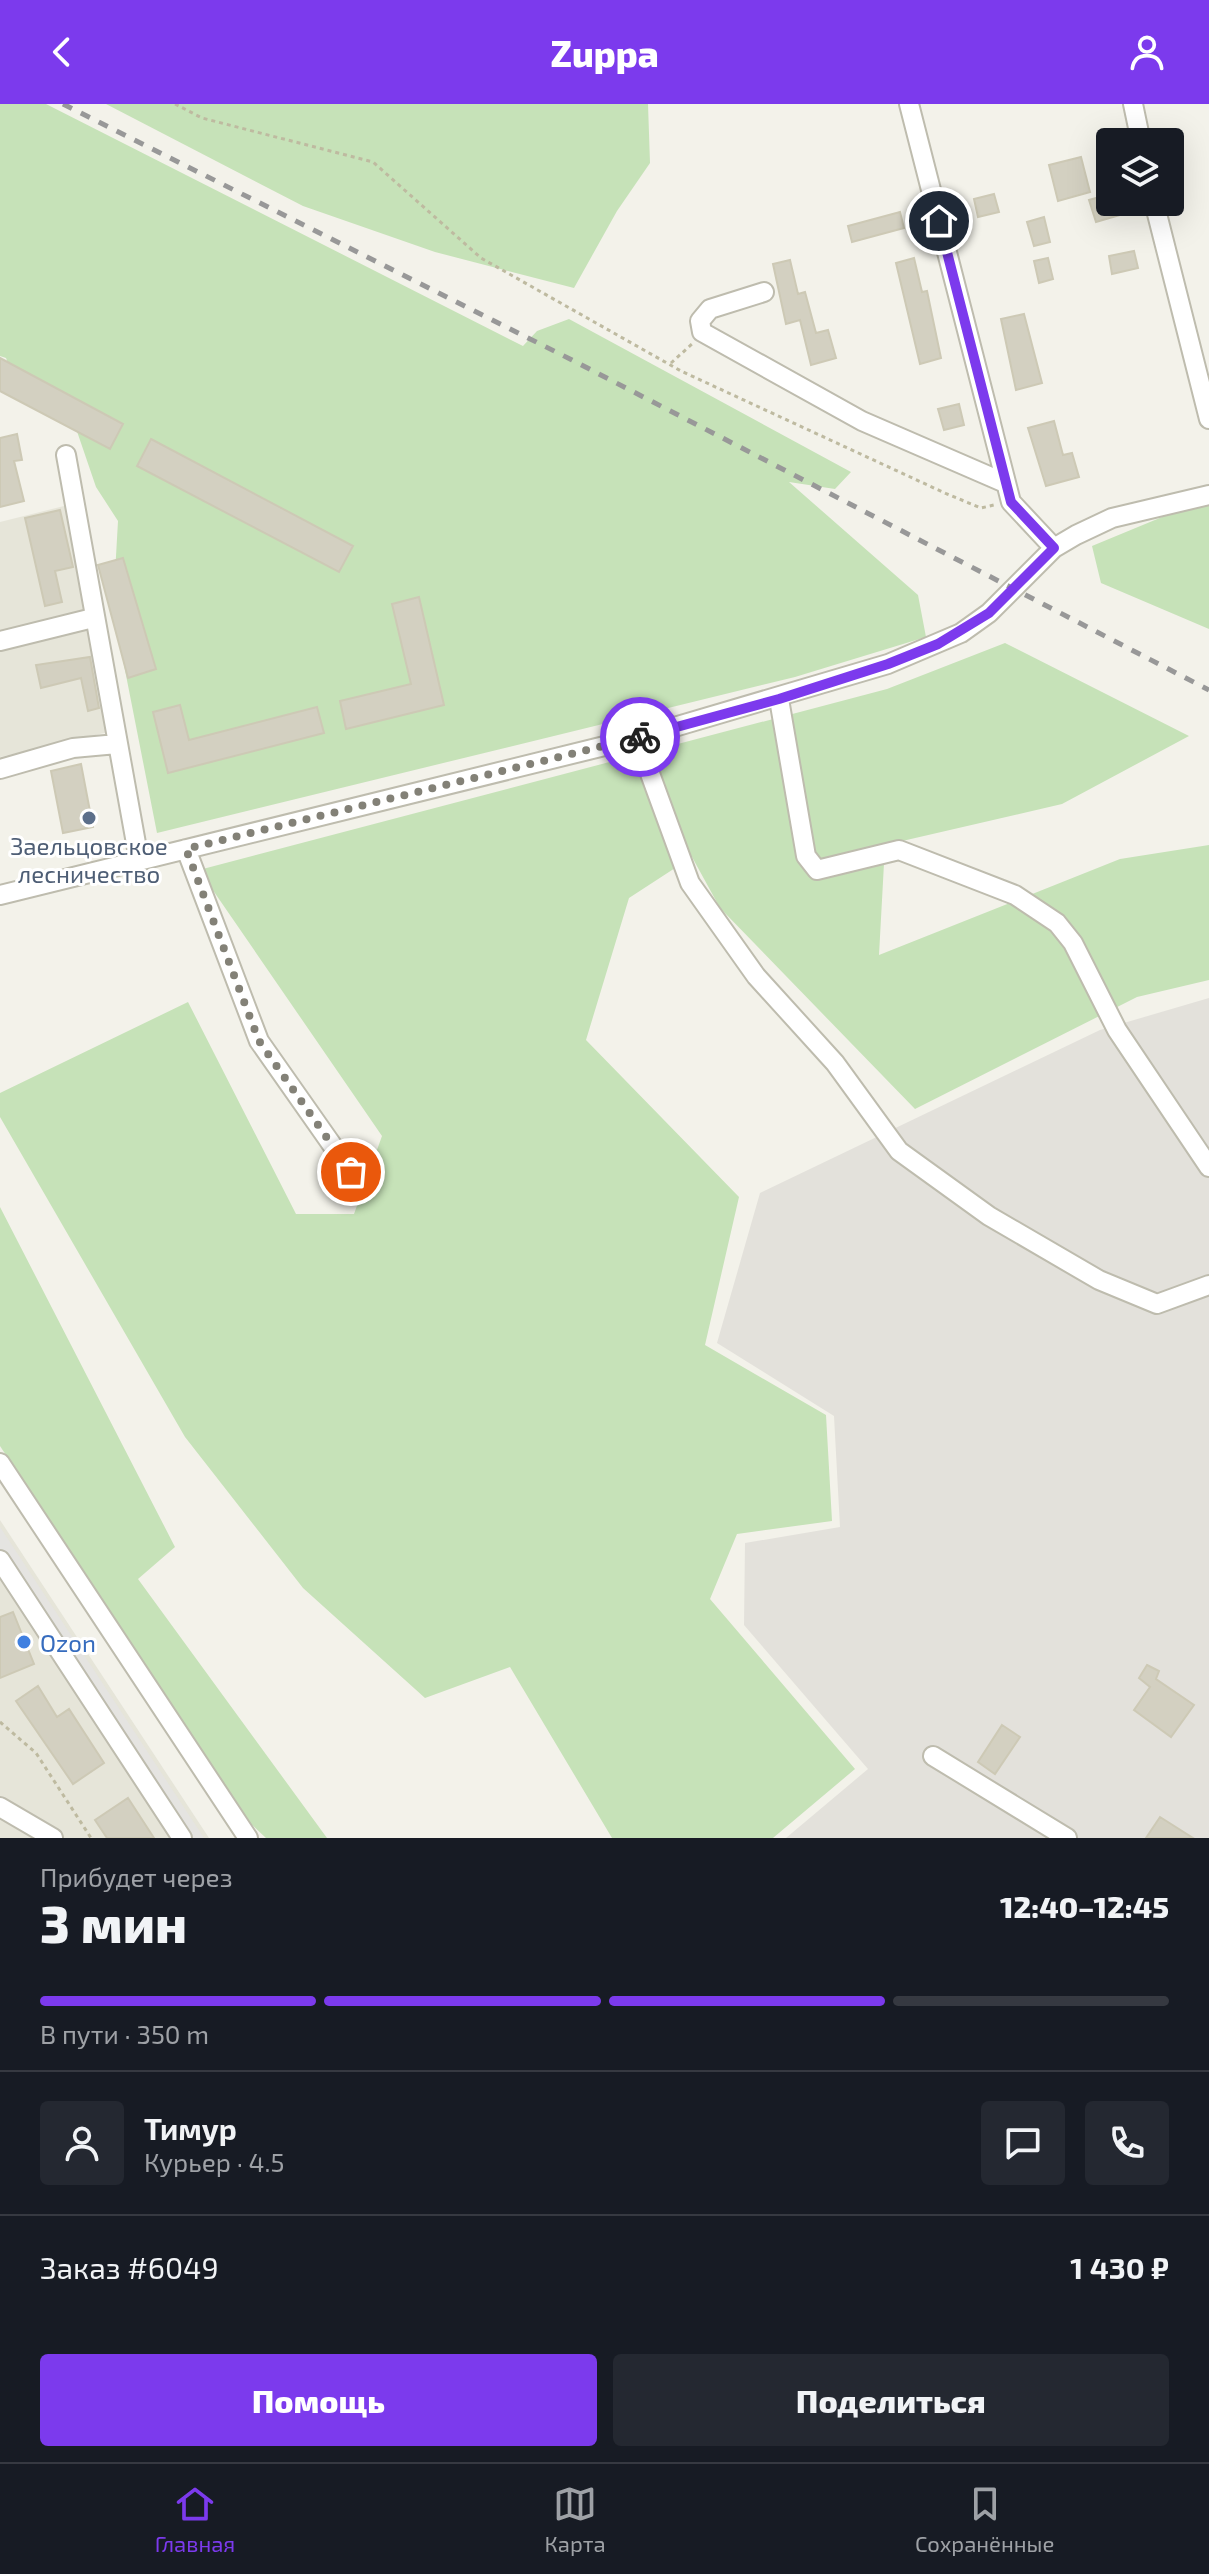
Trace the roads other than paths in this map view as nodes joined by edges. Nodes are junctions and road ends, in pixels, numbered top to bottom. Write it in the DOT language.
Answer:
graph roads {
  1 [pos="909,104"];
  2 [pos="1133,104"];
  3 [pos="1138,128"];
  4 [pos="1158,216"];
  5 [pos="764,292"];
  6 [pos="1209,419"];
  7 [pos="66,455"];
  8 [pos="1005,483"];
  9 [pos="1209,495"];
  10 [pos="1054,548"];
  11 [pos="93,618"];
  12 [pos="0,641"];
  13 [pos="779,699"];
  14 [pos="637,738"];
  15 [pos="117,744"];
  16 [pos="0,769"];
  17 [pos="186,849"];
  18 [pos="139,860"];
  19 [pos="0,895"];
  20 [pos="1209,1167"];
  21 [pos="351,1172"];
  22 [pos="1209,1285"];
  23 [pos="0,1463"];
  24 [pos="0,1560"];
  25 [pos="933,1756"];
  26 [pos="0,1807"];
  27 [pos="53,1838"];
  28 [pos="182,1838"];
  29 [pos="248,1838"];
  30 [pos="1067,1838"];
  1 -- 8 [label="street"];
  2 -- 3 [label="street"];
  4 -- 6 [label="street"];
  5 -- 8 [label="street"];
  7 -- 11 [label="street"];
  8 -- 10 [label="street"];
  9 -- 10 [label="street"];
  10 -- 13 [label="street"];
  11 -- 12 [label="street"];
  11 -- 15 [label="street"];
  13 -- 14 [label="street"];
  13 -- 20 [label="street"];
  14 -- 17 [label="street"];
  14 -- 22 [label="street"];
  15 -- 16 [label="street"];
  15 -- 18 [label="street"];
  17 -- 18 [label="street"];
  17 -- 21 [label="street"];
  18 -- 19 [label="street"];
  23 -- 29 [label="street"];
  24 -- 28 [label="street"];
  25 -- 30 [label="street"];
  26 -- 27 [label="street"];
}
